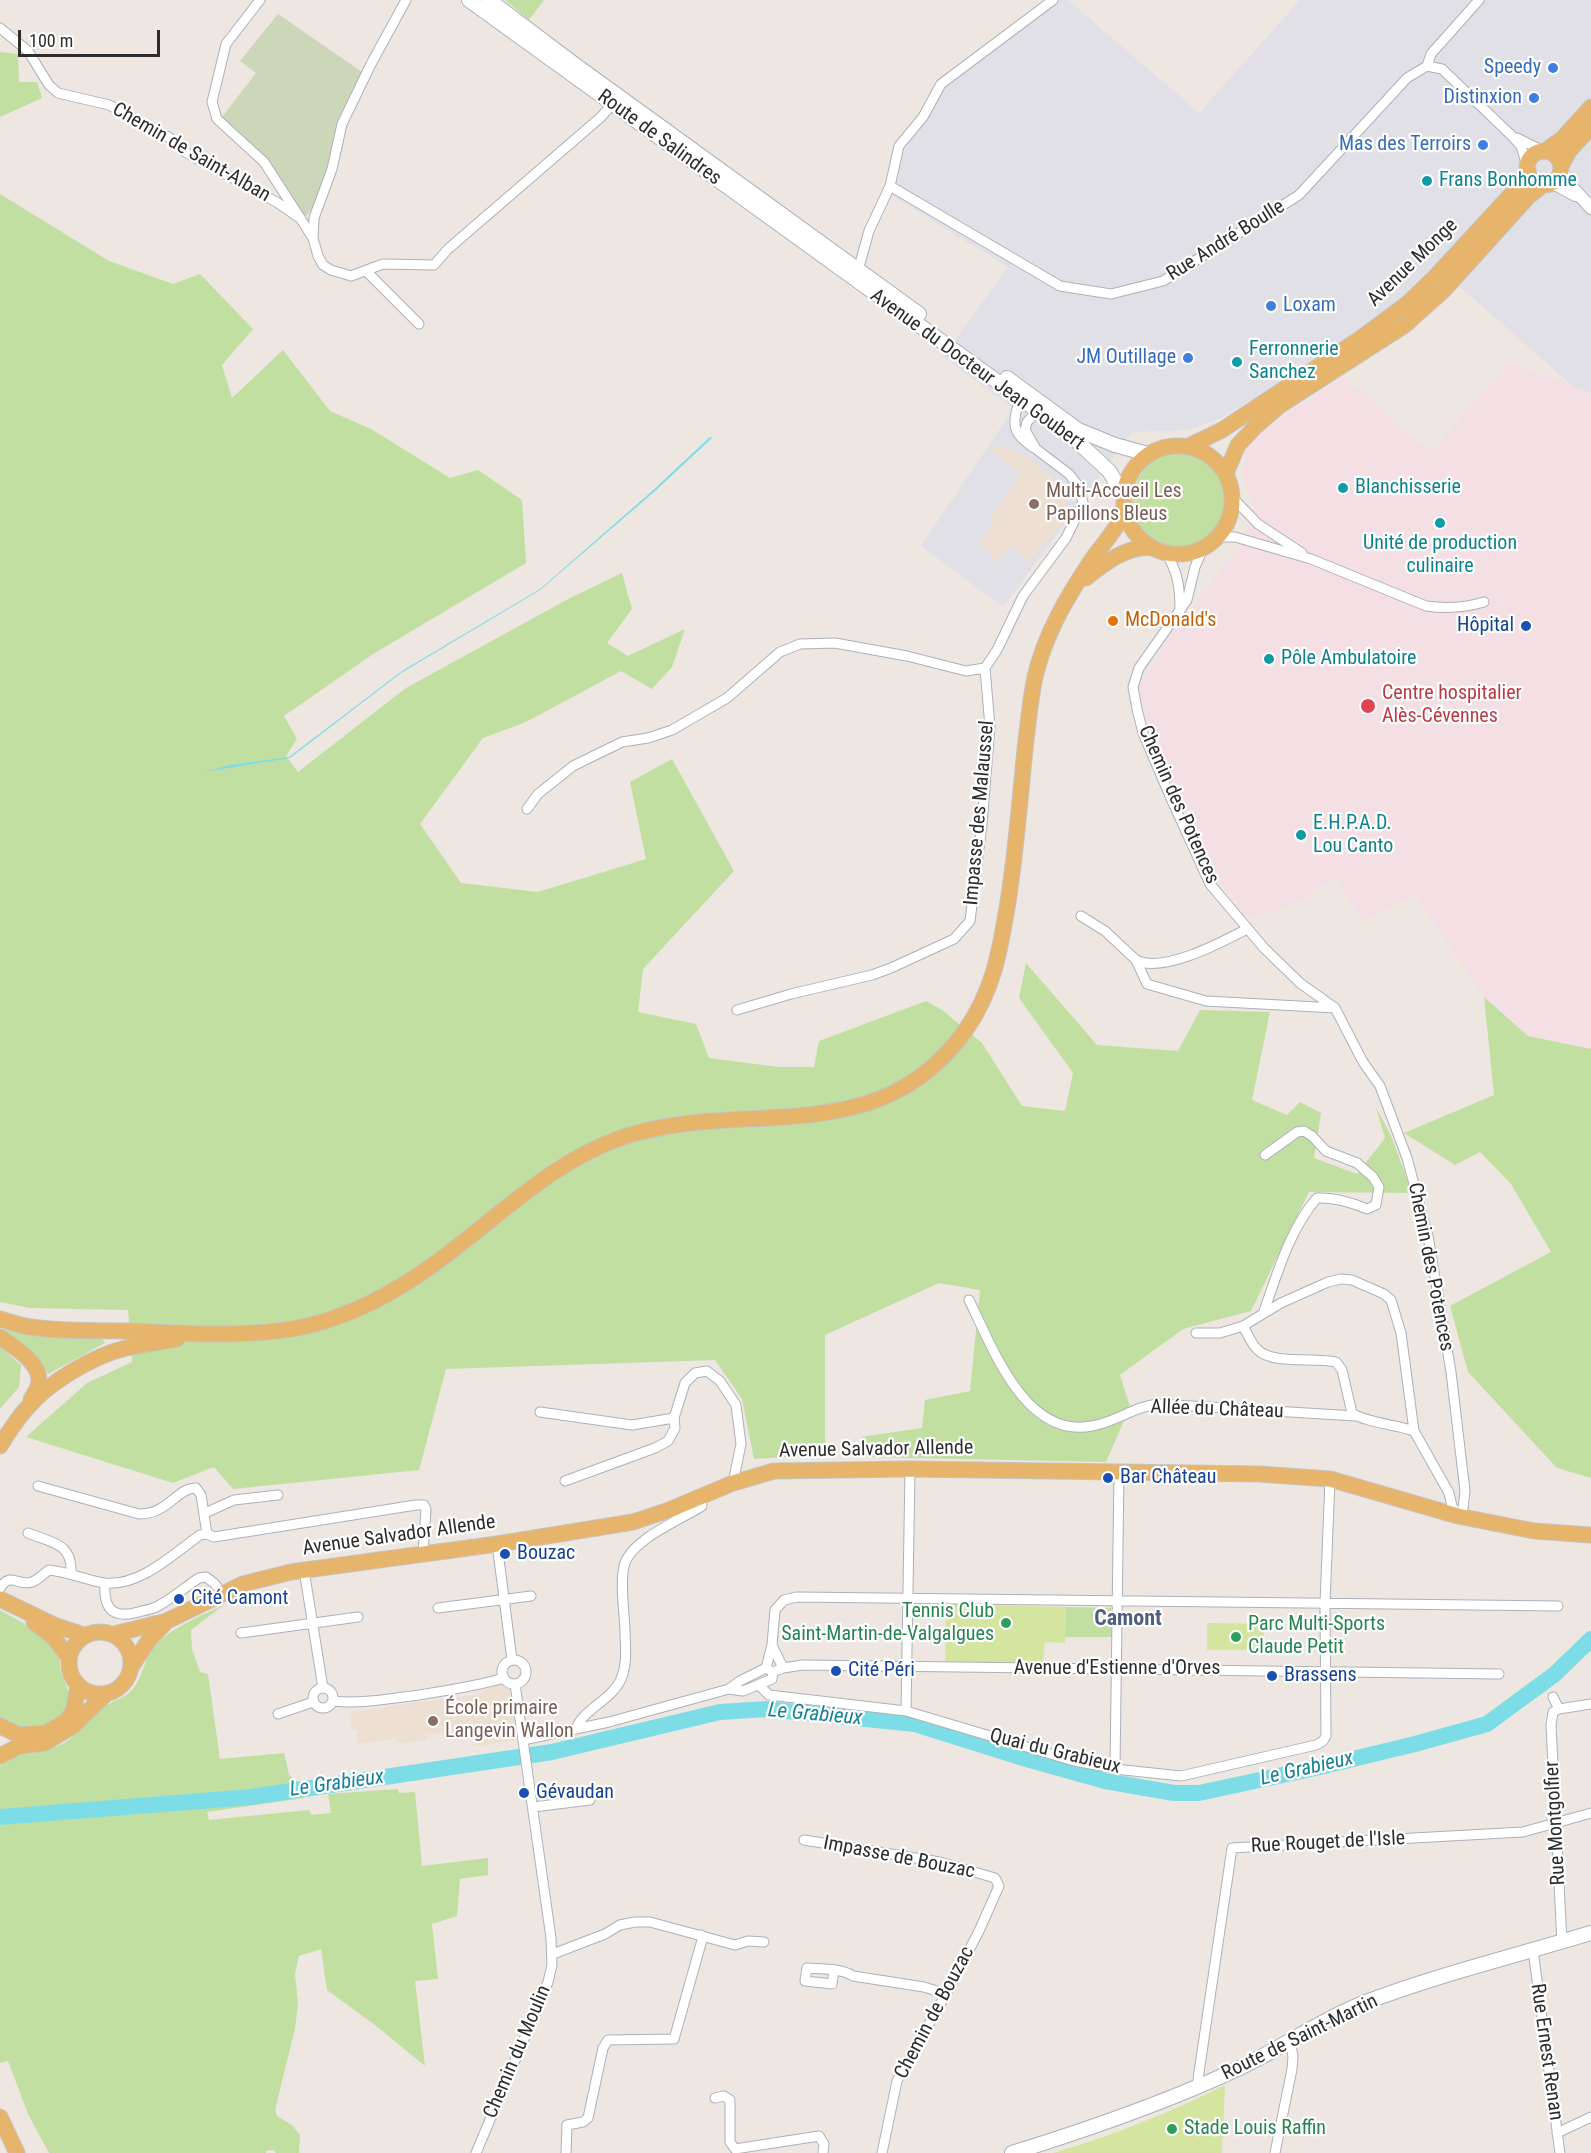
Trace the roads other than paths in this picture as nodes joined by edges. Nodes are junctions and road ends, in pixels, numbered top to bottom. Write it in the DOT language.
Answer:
graph roads {
  1 [pos="260,0"];
  2 [pos="406,0"];
  3 [pos="468,0"];
  4 [pos="489,0"];
  5 [pos="1053,0"];
  6 [pos="1479,0"];
  7 [pos="0,28"];
  8 [pos="1427,66"];
  9 [pos="616,100"];
  10 [pos="1591,107"];
  11 [pos="1591,127"];
  12 [pos="1512,135"];
  13 [pos="1544,151"];
  14 [pos="1528,168"];
  15 [pos="1561,168"];
  16 [pos="1546,184"];
  17 [pos="890,186"];
  18 [pos="1588,205"];
  19 [pos="301,219"];
  20 [pos="313,238"];
  21 [pos="368,272"];
  22 [pos="854,275"];
  23 [pos="419,324"];
  24 [pos="1020,399"];
  25 [pos="1041,408"];
  26 [pos="1189,446"];
  27 [pos="1036,449"];
  28 [pos="1148,454"];
  29 [pos="1226,473"];
  30 [pos="1233,498"];
  31 [pos="1124,501"];
  32 [pos="1218,537"];
  33 [pos="1203,548"];
  34 [pos="1159,550"];
  35 [pos="1311,559"];
  36 [pos="1077,586"];
  37 [pos="1484,602"];
  38 [pos="1180,610"];
  39 [pos="985,668"];
  40 [pos="527,809"];
  41 [pos="1081,916"];
  42 [pos="1247,929"];
  43 [pos="1136,960"];
  44 [pos="1335,1008"];
  45 [pos="737,1010"];
  46 [pos="1264,1155"];
  47 [pos="969,1300"];
  48 [pos="1263,1314"];
  49 [pos="0,1319"];
  50 [pos="1243,1326"];
  51 [pos="1196,1333"];
  52 [pos="207,1334"];
  53 [pos="0,1337"];
  54 [pos="27,1407"];
  55 [pos="540,1412"];
  56 [pos="1356,1416"];
  57 [pos="674,1418"];
  58 [pos="1414,1431"];
  59 [pos="0,1446"];
  60 [pos="910,1469"];
  61 [pos="1119,1472"];
  62 [pos="1330,1479"];
  63 [pos="565,1481"];
  64 [pos="733,1483"];
  65 [pos="38,1486"];
  66 [pos="278,1495"];
  67 [pos="701,1497"];
  68 [pos="205,1513"];
  69 [pos="1458,1516"];
  70 [pos="28,1533"];
  71 [pos="207,1534"];
  72 [pos="1591,1535"];
  73 [pos="497,1544"];
  74 [pos="423,1554"];
  75 [pos="304,1570"];
  76 [pos="71,1574"];
  77 [pos="105,1583"];
  78 [pos="0,1588"];
  79 [pos="222,1593"];
  80 [pos="531,1596"];
  81 [pos="908,1598"];
  82 [pos="504,1600"];
  83 [pos="6,1602"];
  84 [pos="1117,1602"];
  85 [pos="1325,1605"];
  86 [pos="1558,1606"];
  87 [pos="438,1608"];
  88 [pos="358,1617"];
  89 [pos="167,1621"];
  90 [pos="312,1623"];
  91 [pos="241,1633"];
  92 [pos="84,1635"];
  93 [pos="114,1635"];
  94 [pos="772,1645"];
  95 [pos="69,1658"];
  96 [pos="512,1660"];
  97 [pos="131,1667"];
  98 [pos="907,1667"];
  99 [pos="783,1668"];
  100 [pos="1116,1669"];
  101 [pos="1325,1671"];
  102 [pos="770,1673"];
  103 [pos="1499,1674"];
  104 [pos="504,1678"];
  105 [pos="515,1683"];
  106 [pos="759,1685"];
  107 [pos="78,1686"];
  108 [pos="322,1688"];
  109 [pos="729,1689"];
  110 [pos="106,1694"];
  111 [pos="786,1695"];
  112 [pos="1553,1697"];
  113 [pos="333,1701"];
  114 [pos="1591,1704"];
  115 [pos="318,1708"];
  116 [pos="1559,1708"];
  117 [pos="906,1711"];
  118 [pos="278,1714"];
  119 [pos="0,1726"];
  120 [pos="576,1729"];
  121 [pos="523,1743"];
  122 [pos="0,1756"];
  123 [pos="1115,1768"];
  124 [pos="590,1800"];
  125 [pos="533,1807"];
  126 [pos="1591,1813"];
  127 [pos="1555,1824"];
  128 [pos="804,1840"];
  129 [pos="995,1878"];
  130 [pos="1591,1934"];
  131 [pos="701,1935"];
  132 [pos="764,1942"];
  133 [pos="1562,1942"];
  134 [pos="1533,1950"];
  135 [pos="553,1954"];
  136 [pos="834,1971"];
  137 [pos="946,1994"];
  138 [pos="1290,2042"];
  139 [pos="1197,2086"];
  140 [pos="715,2098"];
  141 [pos="0,2117"];
  142 [pos="1591,2117"];
  143 [pos="1557,2133"];
  144 [pos="17,2153"];
  145 [pos="476,2153"];
  146 [pos="566,2153"];
  147 [pos="823,2153"];
  148 [pos="882,2153"];
  149 [pos="1012,2153"];
  150 [pos="1275,2153"];
  151 [pos="1560,2153"];
  1 -- 19 [label="street"];
  2 -- 20 [label="street"];
  3 -- 9 [label="main road, Route de Salindres"];
  4 -- 9 [label="main road, Route de Salindres"];
  5 -- 17 [label="street"];
  6 -- 8 [label="street, Rue André Boulle"];
  7 -- 19 [label="street, Chemin de Saint-Alban"];
  8 -- 12 [label="street"];
  8 -- 17 [label="street, Rue André Boulle"];
  9 -- 21 [label="street"];
  9 -- 22 [label="main road, Route de Salindres"];
  10 -- 13 [label="main road"];
  11 -- 15 [label="main road"];
  12 -- 13 [label="street"];
  12 -- 14 [label="street"];
  13 -- 14 [label="main road"];
  13 -- 15 [label="main road"];
  14 -- 16 [label="main road"];
  14 -- 26 [label="main road, Avenue Monge"];
  15 -- 16 [label="main road"];
  15 -- 18 [label="street"];
  16 -- 18 [label="street"];
  16 -- 29 [label="main road, Avenue Monge"];
  17 -- 22 [label="street"];
  19 -- 20 [label="street"];
  20 -- 21 [label="street"];
  21 -- 23 [label="street"];
  22 -- 24 [label="main road, Avenue du Docteur Jean Goubert"];
  22 -- 25 [label="main road, Avenue du Docteur Jean Goubert"];
  24 -- 25 [label="main road, Avenue du Docteur Jean Goubert"];
  24 -- 27 [label="street"];
  25 -- 27 [label="street"];
  25 -- 28 [label="main road, Avenue du Docteur Jean Goubert"];
  25 -- 31 [label="main road, Avenue du Docteur Jean Goubert"];
  26 -- 28 [label="main road"];
  26 -- 29 [label="main road"];
  27 -- 39 [label="street"];
  28 -- 31 [label="main road"];
  29 -- 30 [label="main road"];
  30 -- 32 [label="main road"];
  30 -- 35 [label="street"];
  31 -- 34 [label="main road"];
  31 -- 36 [label="main road"];
  32 -- 33 [label="main road"];
  32 -- 35 [label="street"];
  33 -- 34 [label="main road"];
  33 -- 38 [label="street, Chemin des Potences"];
  34 -- 36 [label="main road"];
  34 -- 38 [label="street"];
  35 -- 37 [label="street"];
  36 -- 52 [label="main road"];
  38 -- 42 [label="street, Chemin des Potences"];
  39 -- 40 [label="street"];
  39 -- 45 [label="street, Impasse des Malaussel"];
  41 -- 43 [label="street"];
  42 -- 43 [label="street"];
  42 -- 44 [label="street, Chemin des Potences"];
  43 -- 44 [label="street"];
  44 -- 69 [label="street, Chemin des Potences"];
  46 -- 48 [label="street"];
  47 -- 56 [label="street, Allée du Château"];
  48 -- 50 [label="street"];
  48 -- 58 [label="street"];
  49 -- 52 [label="main road"];
  50 -- 51 [label="street"];
  50 -- 56 [label="street"];
  52 -- 54 [label="main road"];
  53 -- 54 [label="main road"];
  54 -- 59 [label="main road"];
  55 -- 57 [label="street"];
  56 -- 58 [label="street, Allée du Château"];
  57 -- 63 [label="street"];
  57 -- 64 [label="street"];
  58 -- 69 [label="street"];
  60 -- 61 [label="main road, Avenue Salvador Allende"];
  60 -- 64 [label="main road, Avenue Salvador Allende"];
  60 -- 81 [label="street"];
  61 -- 62 [label="main road, Avenue Salvador Allende"];
  61 -- 84 [label="street"];
  62 -- 69 [label="main road, Avenue Salvador Allende"];
  62 -- 85 [label="street"];
  64 -- 67 [label="main road, Avenue Salvador Allende"];
  65 -- 68 [label="street"];
  66 -- 68 [label="street"];
  67 -- 73 [label="main road, Avenue Salvador Allende"];
  67 -- 120 [label="street"];
  68 -- 71 [label="street"];
  69 -- 72 [label="main road, Avenue Salvador Allende"];
  70 -- 76 [label="street"];
  71 -- 74 [label="street"];
  71 -- 77 [label="street"];
  73 -- 74 [label="main road, Avenue Salvador Allende"];
  73 -- 82 [label="street"];
  74 -- 75 [label="main road, Avenue Salvador Allende"];
  75 -- 79 [label="main road, Avenue Salvador Allende"];
  75 -- 90 [label="street"];
  76 -- 77 [label="street"];
  76 -- 78 [label="street"];
  77 -- 79 [label="street"];
  79 -- 89 [label="main road, Avenue Salvador Allende"];
  80 -- 82 [label="street"];
  81 -- 84 [label="street"];
  81 -- 94 [label="street"];
  81 -- 98 [label="street"];
  82 -- 87 [label="street"];
  82 -- 96 [label="street"];
  83 -- 92 [label="main road"];
  83 -- 95 [label="main road"];
  84 -- 85 [label="street"];
  84 -- 100 [label="street"];
  85 -- 86 [label="street"];
  85 -- 101 [label="street"];
  88 -- 90 [label="street"];
  89 -- 93 [label="main road, Avenue Salvador Allende"];
  89 -- 97 [label="main road, Avenue Salvador Allende"];
  90 -- 91 [label="street"];
  90 -- 108 [label="street"];
  92 -- 93 [label="main road"];
  92 -- 95 [label="main road"];
  93 -- 97 [label="main road"];
  94 -- 99 [label="street"];
  94 -- 102 [label="street"];
  95 -- 107 [label="main road"];
  96 -- 104 [label="street"];
  96 -- 105 [label="street"];
  97 -- 110 [label="main road"];
  98 -- 99 [label="street, Avenue d'Estienne d'Orves"];
  98 -- 100 [label="street, Avenue d'Estienne d'Orves"];
  98 -- 117 [label="street"];
  99 -- 102 [label="street, Avenue d'Estienne d'Orves"];
  100 -- 101 [label="street, Avenue d'Estienne d'Orves"];
  100 -- 123 [label="street"];
  101 -- 103 [label="street, Avenue d'Estienne d'Orves"];
  101 -- 123 [label="street, Quai du Grabieux"];
  102 -- 106 [label="street"];
  102 -- 109 [label="street"];
  102 -- 111 [label="street"];
  104 -- 105 [label="street"];
  104 -- 113 [label="street"];
  105 -- 121 [label="street, Chemin du Moulin"];
  106 -- 109 [label="street"];
  106 -- 111 [label="street, Quai du Grabieux"];
  107 -- 110 [label="main road"];
  107 -- 119 [label="main road"];
  108 -- 113 [label="street"];
  108 -- 115 [label="street"];
  109 -- 120 [label="street"];
  110 -- 122 [label="main road"];
  111 -- 117 [label="street, Quai du Grabieux"];
  112 -- 116 [label="street"];
  113 -- 115 [label="street"];
  114 -- 116 [label="street"];
  115 -- 118 [label="street"];
  116 -- 127 [label="street, Rue Montgolfier"];
  117 -- 123 [label="street, Quai du Grabieux"];
  120 -- 121 [label="street"];
  121 -- 125 [label="street, Chemin du Moulin"];
  124 -- 125 [label="street"];
  125 -- 135 [label="street, Chemin du Moulin"];
  126 -- 127 [label="street"];
  127 -- 133 [label="street, Rue Montgolfier"];
  127 -- 139 [label="street, Rue Rouget de l'Isle"];
  128 -- 129 [label="street, Impasse de Bouzac"];
  129 -- 137 [label="street, Chemin de Bouzac"];
  130 -- 133 [label="main road, Route de Saint-Martin"];
  131 -- 132 [label="street"];
  131 -- 135 [label="street"];
  131 -- 146 [label="street"];
  133 -- 134 [label="main road, Route de Saint-Martin"];
  134 -- 138 [label="main road, Route de Saint-Martin"];
  134 -- 143 [label="street, Rue Ernest Renan"];
  135 -- 145 [label="street, Chemin du Moulin"];
  136 -- 137 [label="street"];
  137 -- 148 [label="street, Chemin de Bouzac"];
  138 -- 139 [label="main road, Route de Saint-Martin"];
  138 -- 150 [label="street"];
  139 -- 149 [label="main road, Route de Saint-Martin"];
  140 -- 147 [label="street"];
  141 -- 144 [label="main road"];
  142 -- 143 [label="street"];
  143 -- 151 [label="street, Rue Ernest Renan"];
}
